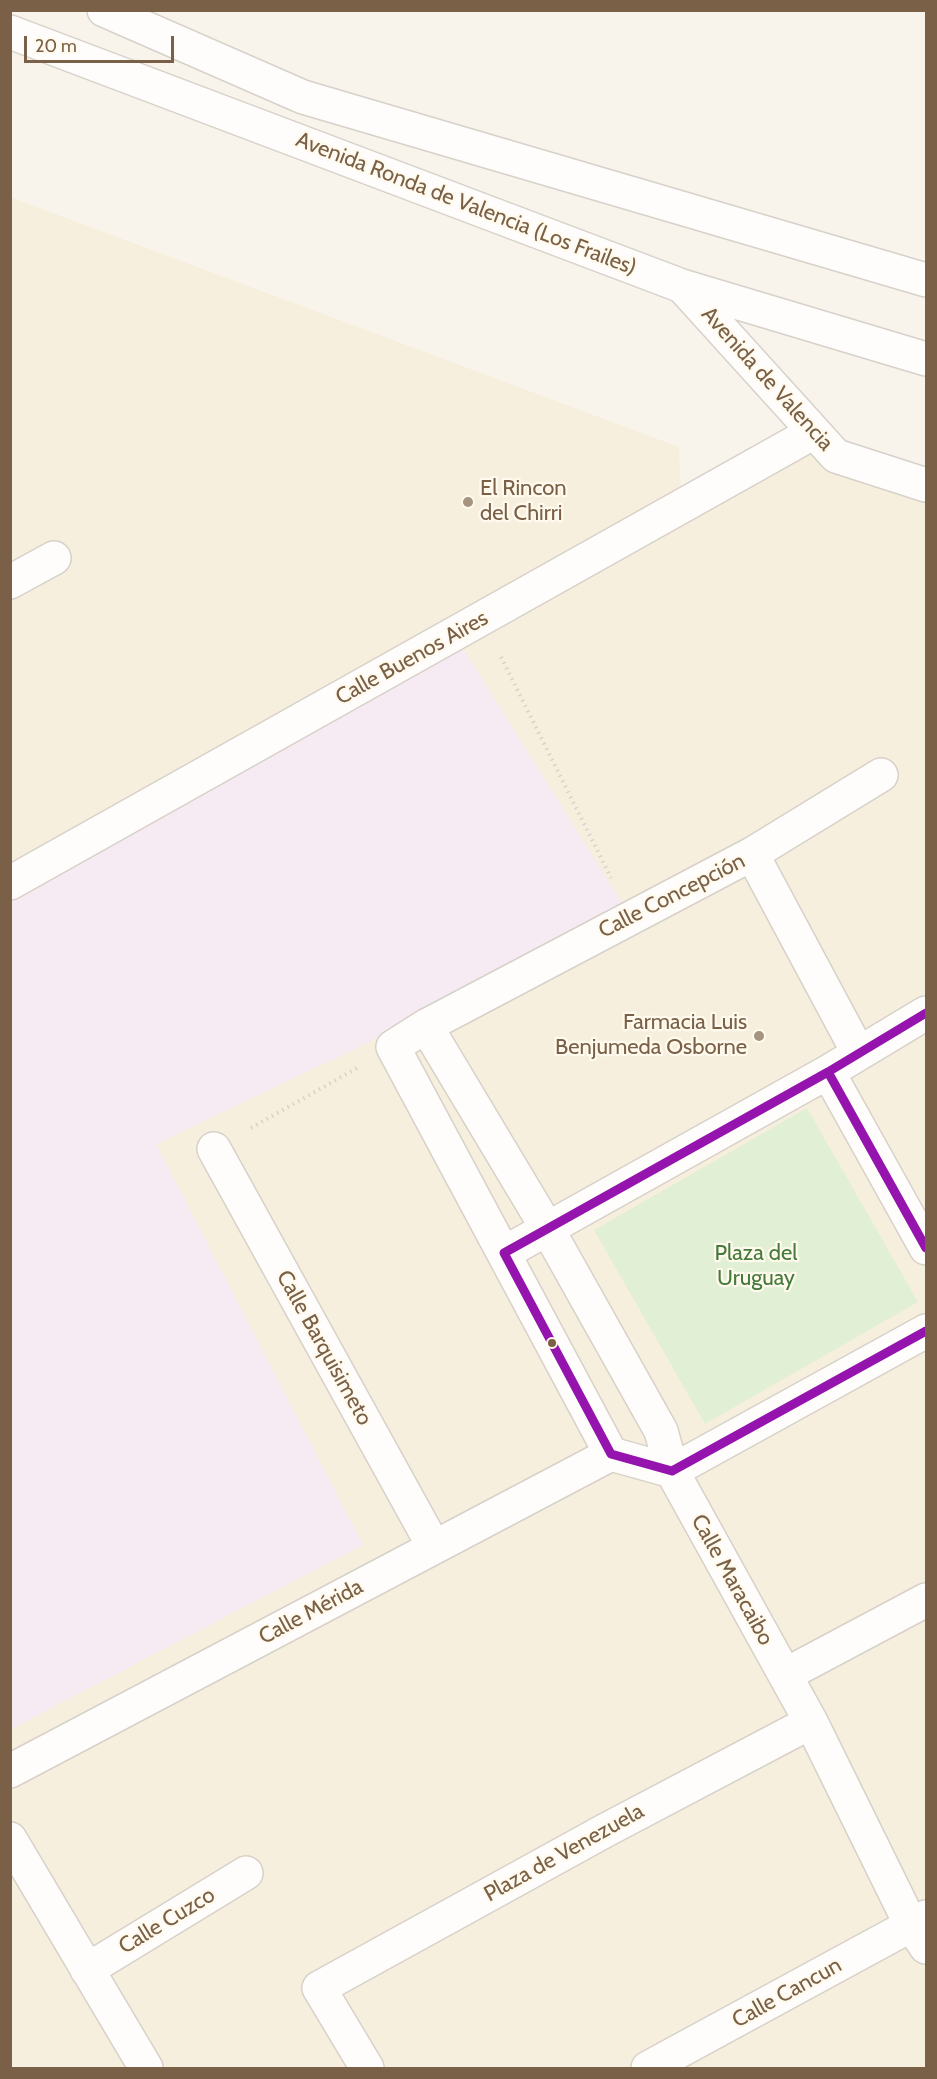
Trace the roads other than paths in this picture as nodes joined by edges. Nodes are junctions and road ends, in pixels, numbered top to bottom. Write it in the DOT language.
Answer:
graph roads {
  1 [pos="104,10"];
  2 [pos="10,32"];
  3 [pos="927,280"];
  4 [pos="682,286"];
  5 [pos="927,359"];
  6 [pos="814,432"];
  7 [pos="927,485"];
  8 [pos="54,558"];
  9 [pos="10,582"];
  10 [pos="881,775"];
  11 [pos="752,854"];
  12 [pos="10,883"];
  13 [pos="927,1012"];
  14 [pos="426,1026"];
  15 [pos="858,1052"];
  16 [pos="828,1072"];
  17 [pos="214,1149"];
  18 [pos="547,1228"];
  19 [pos="927,1248"];
  20 [pos="504,1253"];
  21 [pos="927,1330"];
  22 [pos="611,1454"];
  23 [pos="672,1471"];
  24 [pos="434,1547"];
  25 [pos="927,1600"];
  26 [pos="785,1675"];
  27 [pos="811,1722"];
  28 [pos="10,1771"];
  29 [pos="10,1839"];
  30 [pos="246,1873"];
  31 [pos="921,1930"];
  32 [pos="87,1970"];
  33 [pos="146,2068"];
  34 [pos="367,2068"];
  35 [pos="648,2068"];
  1 -- 3 [label="street, Avenida Ronda de Valencia (Los Frailes)"];
  2 -- 4 [label="street, Avenida Ronda de Valencia (Los Frailes)"];
  4 -- 5 [label="street, Avenida Ronda de Valencia (Los Frailes)"];
  4 -- 6 [label="street, Avenida de Valencia"];
  6 -- 7 [label="street, Avenida de Valencia"];
  6 -- 12 [label="street, Calle Buenos Aires"];
  8 -- 9 [label="street"];
  10 -- 11 [label="street"];
  11 -- 14 [label="street, Calle Concepción"];
  11 -- 15 [label="street, Calle Concepción"];
  13 -- 15 [label="street"];
  14 -- 18 [label="street, Calle Maracaibo"];
  14 -- 20 [label="street, Calle Concepción"];
  15 -- 16 [label="street"];
  16 -- 18 [label="street"];
  16 -- 19 [label="street"];
  17 -- 24 [label="street, Calle Barquisimeto"];
  18 -- 20 [label="street"];
  18 -- 23 [label="street, Calle Maracaibo"];
  20 -- 22 [label="street"];
  21 -- 23 [label="street"];
  22 -- 23 [label="street"];
  22 -- 24 [label="street, Calle Mérida"];
  23 -- 26 [label="street, Calle Maracaibo"];
  24 -- 28 [label="street, Calle Mérida"];
  25 -- 26 [label="street"];
  26 -- 27 [label="street, Calle Maracaibo"];
  27 -- 31 [label="street, Calle Maracaibo"];
  27 -- 34 [label="street, Plaza de Venezuela"];
  29 -- 32 [label="street"];
  30 -- 32 [label="street, Calle Cuzco"];
  31 -- 35 [label="street, Calle Cancun"];
  32 -- 33 [label="street"];
}
